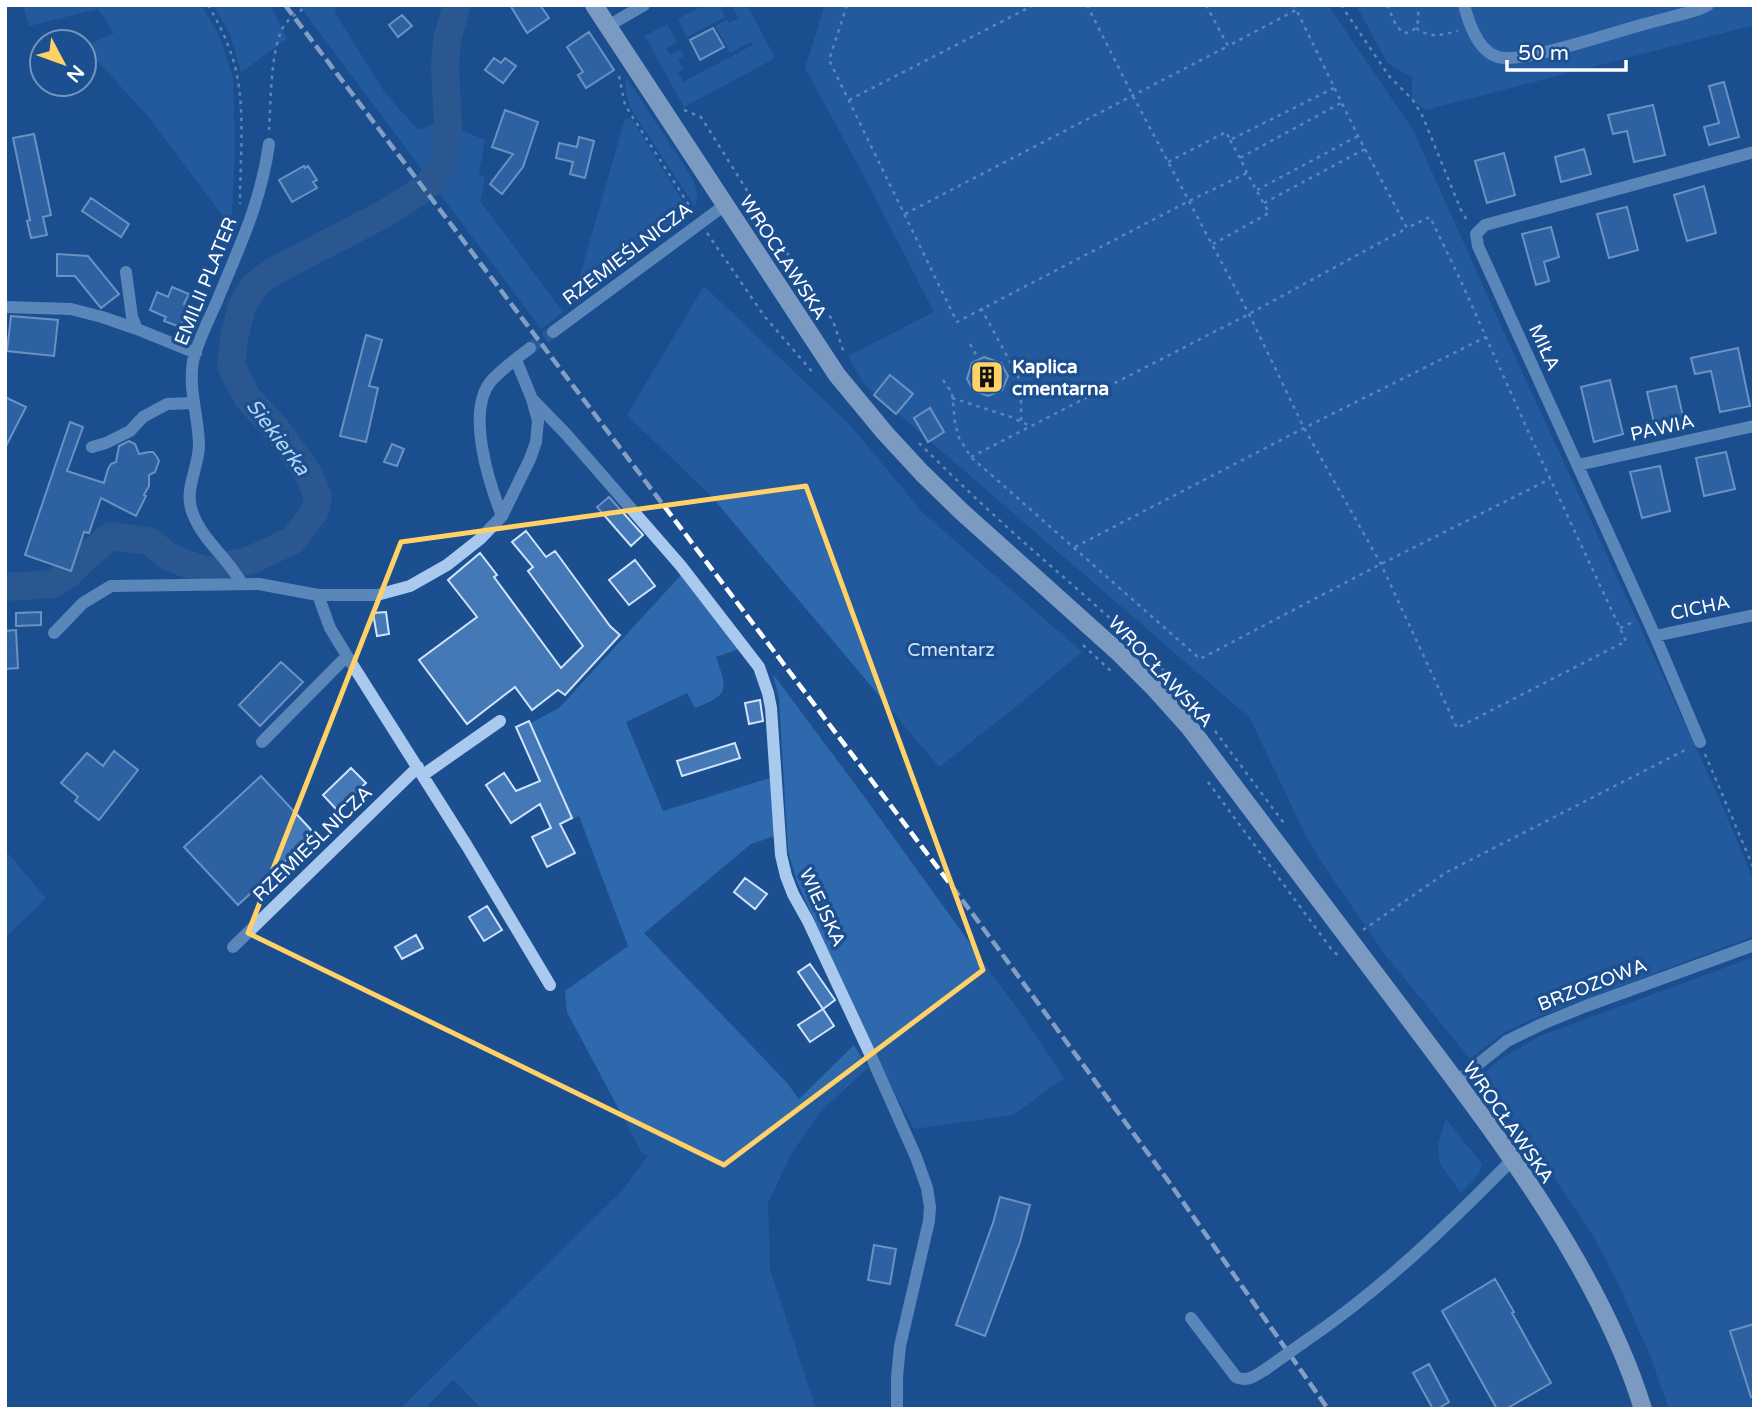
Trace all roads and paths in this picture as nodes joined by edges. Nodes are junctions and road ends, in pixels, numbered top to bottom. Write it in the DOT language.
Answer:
graph roads {
  1 [pos="208,5"];
  2 [pos="307,5"];
  3 [pos="594,5"];
  4 [pos="644,5"];
  5 [pos="847,5"];
  6 [pos="1034,5"];
  7 [pos="1087,5"];
  8 [pos="1206,5"];
  9 [pos="1294,5"];
  10 [pos="1341,5"];
  11 [pos="1387,5"];
  12 [pos="1464,5"];
  13 [pos="1708,5"];
  14 [pos="1416,7"];
  15 [pos="1296,10"];
  16 [pos="608,26"];
  17 [pos="1472,28"];
  18 [pos="1416,29"];
  19 [pos="1228,46"];
  20 [pos="1334,88"];
  21 [pos="1132,96"];
  22 [pos="849,100"];
  23 [pos="1341,103"];
  24 [pos="683,110"];
  25 [pos="1357,136"];
  26 [pos="1230,140"];
  27 [pos="269,144"];
  28 [pos="1365,149"];
  29 [pos="1754,152"];
  30 [pos="1240,158"];
  31 [pos="1168,162"];
  32 [pos="1247,173"];
  33 [pos="1256,190"];
  34 [pos="1189,201"];
  35 [pos="1264,203"];
  36 [pos="240,204"];
  37 [pos="725,205"];
  38 [pos="905,215"];
  39 [pos="1407,228"];
  40 [pos="1476,234"];
  41 [pos="1212,244"];
  42 [pos="126,272"];
  43 [pos="5,307"];
  44 [pos="981,308"];
  45 [pos="1249,314"];
  46 [pos="136,329"];
  47 [pos="553,332"];
  48 [pos="1486,337"];
  49 [pos="970,344"];
  50 [pos="530,348"];
  51 [pos="196,353"];
  52 [pos="516,360"];
  53 [pos="847,360"];
  54 [pos="979,360"];
  55 [pos="943,380"];
  56 [pos="952,398"];
  57 [pos="532,399"];
  58 [pos="194,404"];
  59 [pos="1021,422"];
  60 [pos="1030,426"];
  61 [pos="1754,426"];
  62 [pos="1304,429"];
  63 [pos="916,440"];
  64 [pos="92,447"];
  65 [pos="971,457"];
  66 [pos="1578,465"];
  67 [pos="1550,479"];
  68 [pos="502,516"];
  69 [pos="1074,547"];
  70 [pos="1381,564"];
  71 [pos="239,578"];
  72 [pos="318,594"];
  73 [pos="1754,615"];
  74 [pos="54,633"];
  75 [pos="1654,636"];
  76 [pos="347,656"];
  77 [pos="1186,696"];
  78 [pos="500,721"];
  79 [pos="1209,724"];
  80 [pos="262,742"];
  81 [pos="1700,742"];
  82 [pos="421,771"];
  83 [pos="1292,834"];
  84 [pos="1754,869"];
  85 [pos="1349,940"];
  86 [pos="1754,945"];
  87 [pos="233,947"];
  88 [pos="550,985"];
  89 [pos="1456,1082"];
  90 [pos="1512,1160"];
  91 [pos="1191,1318"];
  92 [pos="897,1409"];
  93 [pos="1643,1409"];
  1 -- 36 [label="path"];
  2 -- 27 [label="path"];
  3 -- 16 [label="main road, WROCŁAWSKA"];
  4 -- 16 [label="street"];
  5 -- 22 [label="path"];
  6 -- 22 [label="path"];
  7 -- 21 [label="path"];
  8 -- 19 [label="path"];
  9 -- 15 [label="path"];
  10 -- 40 [label="path"];
  11 -- 18 [label="path"];
  12 -- 17 [label="street"];
  13 -- 17 [label="street"];
  14 -- 18 [label="path"];
  15 -- 19 [label="path"];
  15 -- 20 [label="path"];
  16 -- 37 [label="main road, WROCŁAWSKA"];
  17 -- 18 [label="path"];
  19 -- 21 [label="path"];
  20 -- 23 [label="path"];
  20 -- 26 [label="path"];
  21 -- 31 [label="path"];
  21 -- 38 [label="path"];
  22 -- 38 [label="path"];
  23 -- 25 [label="path"];
  23 -- 30 [label="path"];
  24 -- 53 [label="path"];
  25 -- 28 [label="path"];
  25 -- 33 [label="path"];
  26 -- 30 [label="path"];
  26 -- 31 [label="path"];
  27 -- 51 [label="street, EMILII PLATER"];
  28 -- 35 [label="path"];
  28 -- 39 [label="path"];
  29 -- 40 [label="street"];
  30 -- 32 [label="path"];
  31 -- 34 [label="path"];
  32 -- 33 [label="path"];
  32 -- 34 [label="path"];
  33 -- 35 [label="path"];
  34 -- 41 [label="path"];
  34 -- 44 [label="path"];
  35 -- 41 [label="path"];
  37 -- 47 [label="street, RZEMIEŚLNICZA"];
  37 -- 85 [label="main road, WROCŁAWSKA"];
  38 -- 44 [label="path"];
  39 -- 45 [label="path"];
  39 -- 48 [label="path"];
  40 -- 66 [label="street, MIŁA"];
  41 -- 45 [label="path"];
  42 -- 46 [label="street"];
  43 -- 46 [label="street"];
  44 -- 59 [label="path"];
  45 -- 60 [label="path"];
  45 -- 62 [label="path"];
  46 -- 51 [label="street"];
  48 -- 62 [label="path"];
  48 -- 67 [label="path"];
  49 -- 54 [label="path"];
  50 -- 52 [label="street"];
  51 -- 58 [label="street, EMILII PLATER"];
  52 -- 57 [label="street"];
  52 -- 68 [label="street"];
  55 -- 56 [label="path"];
  56 -- 59 [label="path"];
  56 -- 65 [label="path"];
  57 -- 68 [label="street"];
  57 -- 92 [label="street, WIEJSKA"];
  58 -- 64 [label="street"];
  58 -- 71 [label="street, EMILII PLATER"];
  59 -- 60 [label="path"];
  60 -- 65 [label="path"];
  61 -- 66 [label="street, PAWIA"];
  62 -- 69 [label="path"];
  62 -- 70 [label="path"];
  63 -- 77 [label="path"];
  65 -- 69 [label="path"];
  66 -- 75 [label="street, MIŁA"];
  67 -- 70 [label="path"];
  67 -- 70 [label="path"];
  68 -- 72 [label="street"];
  69 -- 70 [label="path"];
  71 -- 72 [label="street"];
  71 -- 74 [label="street"];
  72 -- 76 [label="street"];
  73 -- 75 [label="street, CICHA"];
  75 -- 81 [label="street, MIŁA"];
  76 -- 80 [label="street"];
  76 -- 82 [label="street"];
  78 -- 82 [label="street, RZEMIEŚLNICZA"];
  79 -- 83 [label="path"];
  81 -- 84 [label="path"];
  81 -- 85 [label="path"];
  82 -- 87 [label="street, RZEMIEŚLNICZA"];
  82 -- 88 [label="street"];
  85 -- 89 [label="main road, WROCŁAWSKA"];
  86 -- 89 [label="street, BRZOZOWA"];
  89 -- 90 [label="main road, WROCŁAWSKA"];
  90 -- 91 [label="street, bridge"];
  90 -- 93 [label="main road, WROCŁAWSKA"];
}
